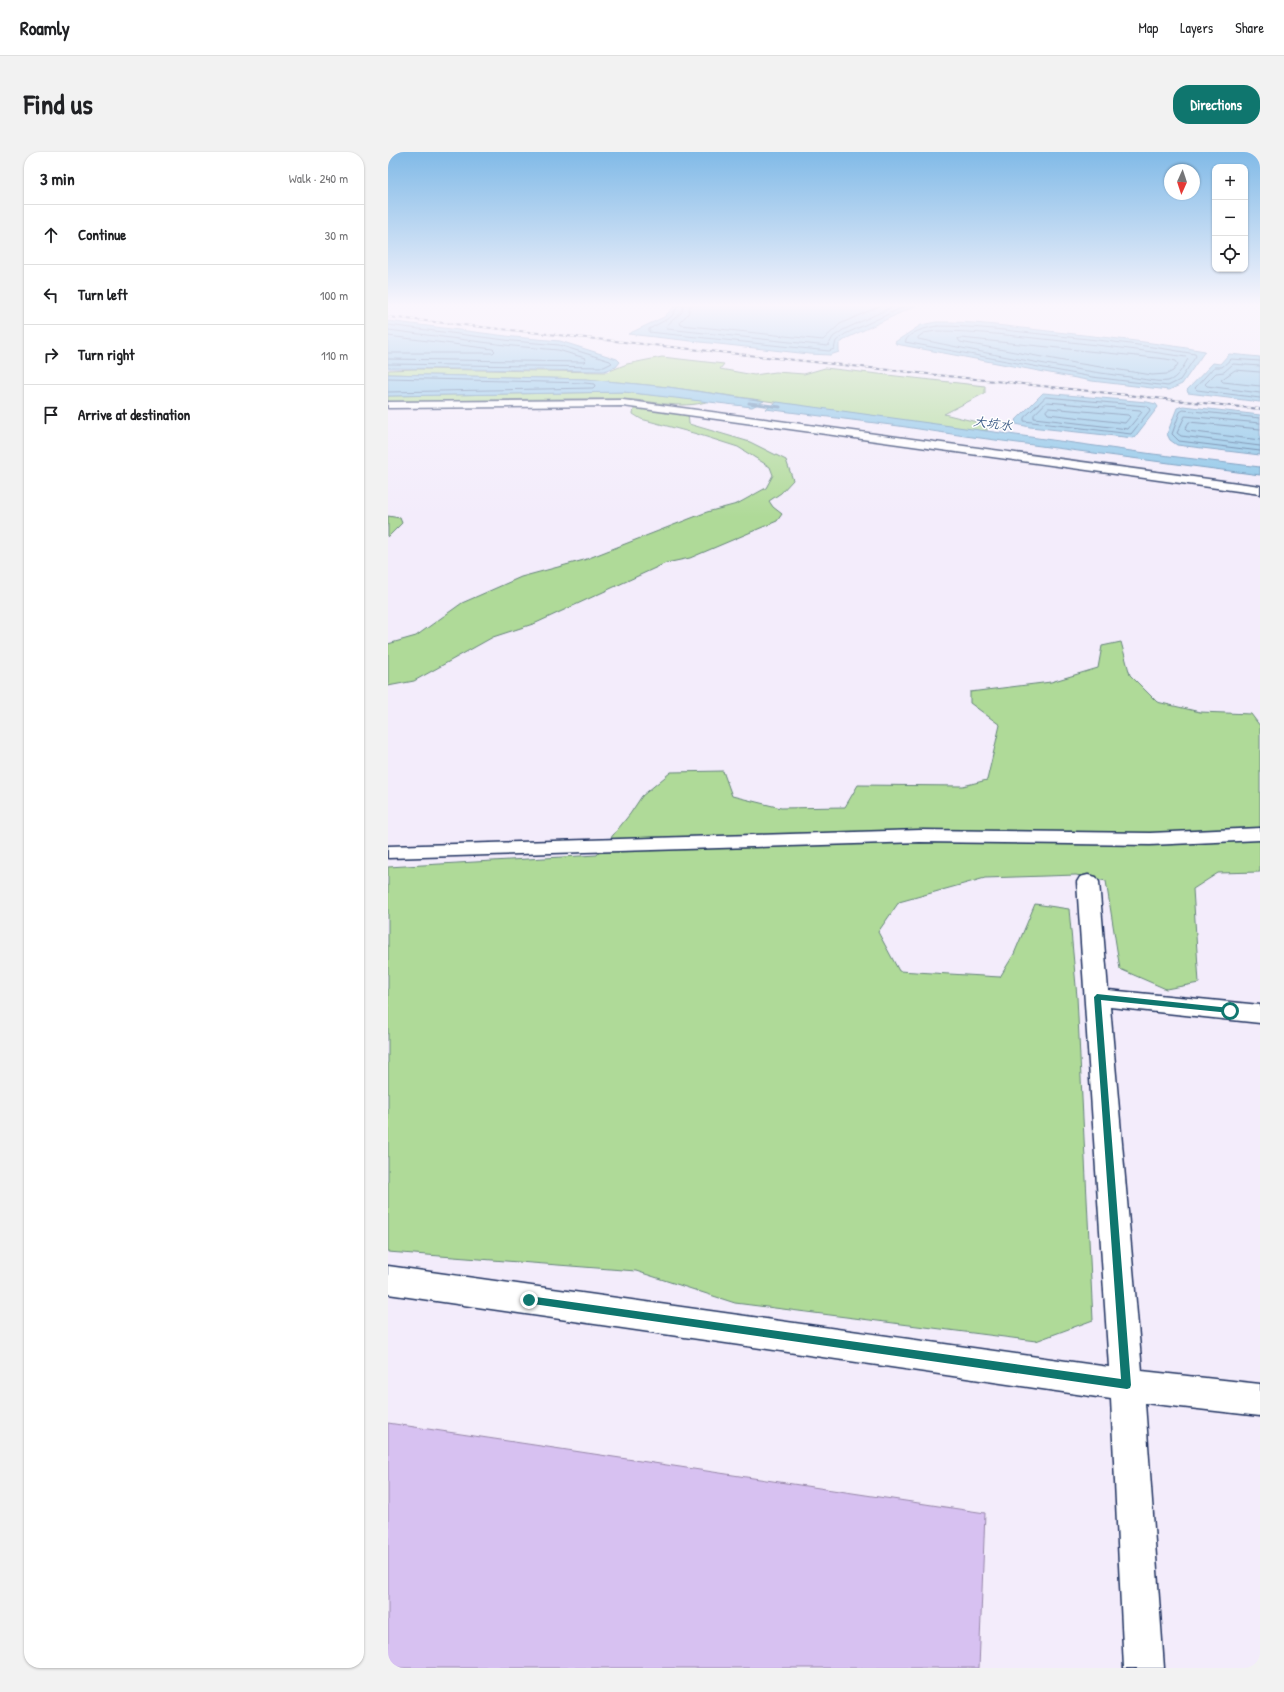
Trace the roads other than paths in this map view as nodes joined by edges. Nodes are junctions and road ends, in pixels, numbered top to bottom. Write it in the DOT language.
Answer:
graph roads {
  1 [pos="388,405"];
  2 [pos="1260,490"];
  3 [pos="1260,834"];
  4 [pos="388,852"];
  5 [pos="1088,882"];
  6 [pos="1097,997"];
  7 [pos="1260,1014"];
  8 [pos="388,1280"];
  9 [pos="1127,1385"];
  10 [pos="1260,1400"];
  11 [pos="1144,1668"];
  1 -- 2 [label="street"];
  3 -- 4 [label="street"];
  5 -- 6 [label="street"];
  6 -- 7 [label="street"];
  6 -- 9 [label="street"];
  8 -- 9 [label="street"];
  9 -- 10 [label="street"];
  9 -- 11 [label="street"];
}
